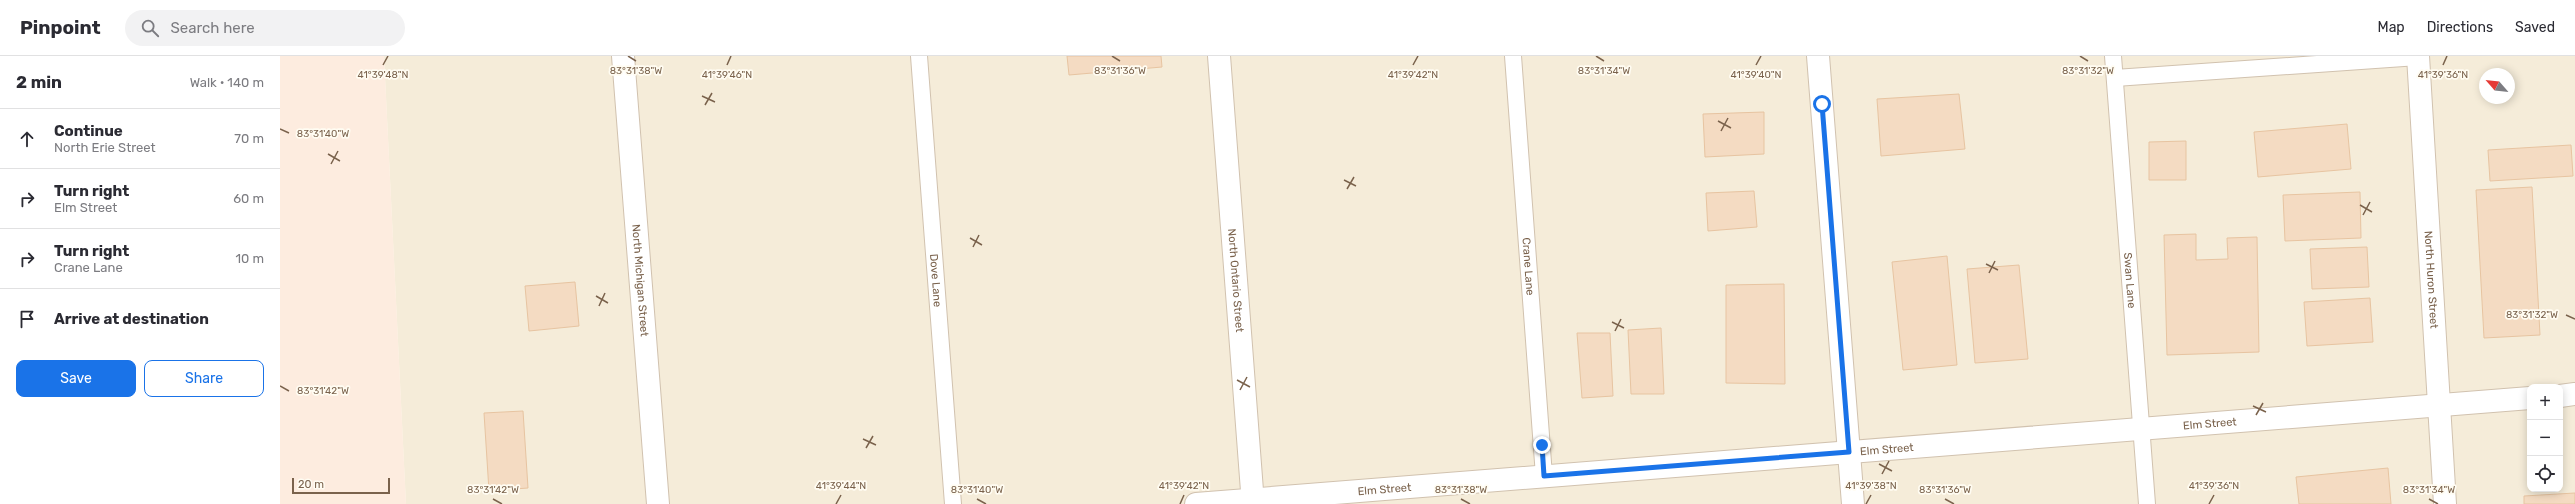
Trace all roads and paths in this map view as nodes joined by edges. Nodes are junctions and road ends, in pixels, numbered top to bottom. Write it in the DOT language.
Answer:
graph roads {
  1 [pos="623,56"];
  2 [pos="919,56"];
  3 [pos="1219,56"];
  4 [pos="1513,56"];
  5 [pos="1818,56"];
  6 [pos="2113,56"];
  7 [pos="2418,56"];
  8 [pos="2115,78"];
  9 [pos="2575,394"];
  10 [pos="2563,396"];
  11 [pos="2527,398"];
  12 [pos="2438,405"];
  13 [pos="2142,429"];
  14 [pos="1849,452"];
  15 [pos="1544,476"];
  16 [pos="1253,502"];
  17 [pos="658,504"];
  18 [pos="953,504"];
  19 [pos="1196,504"];
  20 [pos="1853,504"];
  21 [pos="2147,504"];
  22 [pos="2445,504"];
  1 -- 17 [label="street, North Michigan Street"];
  2 -- 18 [label="lane, Dove Lane"];
  3 -- 16 [label="street, North Ontario Street"];
  4 -- 15 [label="lane, Crane Lane"];
  5 -- 14 [label="street"];
  6 -- 8 [label="lane, Swan Lane"];
  7 -- 8 [label="lane"];
  7 -- 12 [label="street, North Huron Street"];
  8 -- 13 [label="lane, Swan Lane"];
  9 -- 10 [label="street"];
  11 -- 12 [label="street, Elm Street"];
  12 -- 13 [label="street, Elm Street"];
  12 -- 22 [label="street, North Huron Street"];
  13 -- 14 [label="street, Elm Street"];
  13 -- 21 [label="lane, Swan Lane"];
  14 -- 15 [label="street, Elm Street"];
  14 -- 20 [label="street"];
  15 -- 16 [label="street, Elm Street"];
  16 -- 19 [label="street, Elm Street"];
}
